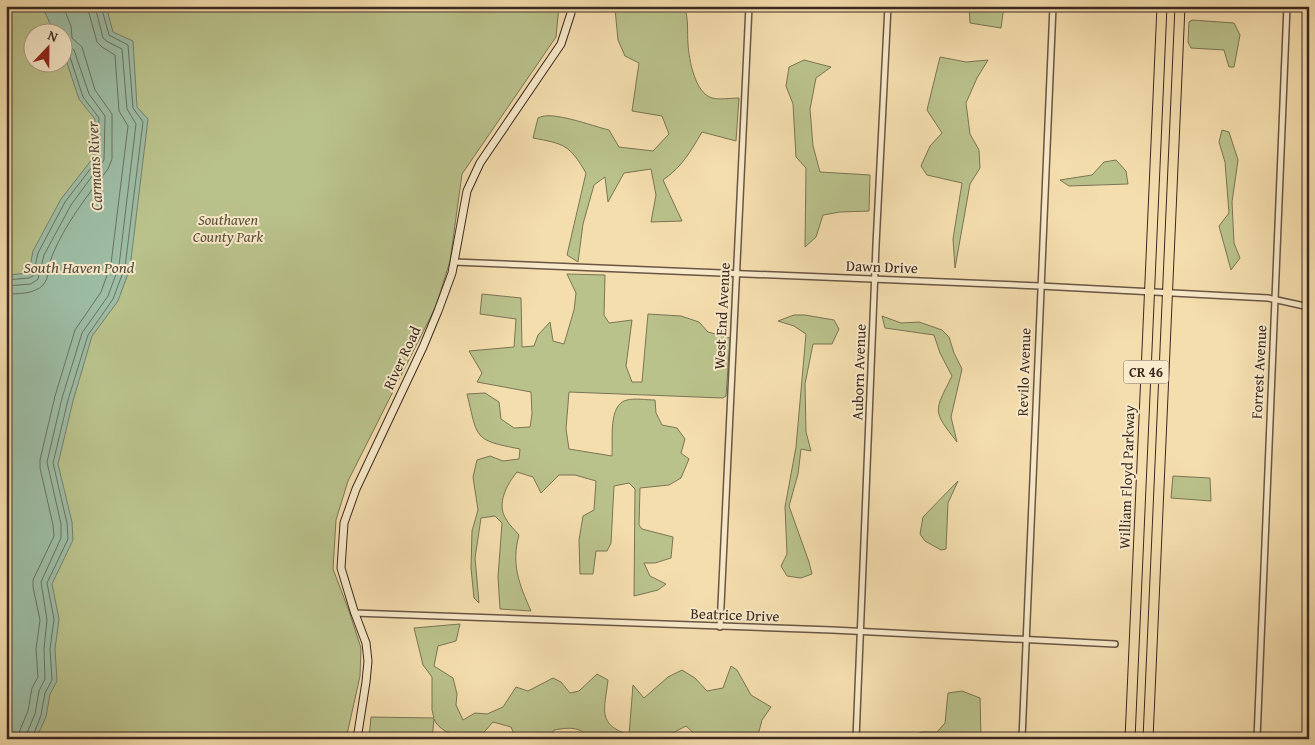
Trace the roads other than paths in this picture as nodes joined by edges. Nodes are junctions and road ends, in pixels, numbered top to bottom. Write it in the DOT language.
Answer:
graph roads {
  1 [pos="571,6"];
  2 [pos="749,6"];
  3 [pos="888,6"];
  4 [pos="1053,6"];
  5 [pos="1162,6"];
  6 [pos="1180,6"];
  7 [pos="1288,6"];
  8 [pos="454,262"];
  9 [pos="737,273"];
  10 [pos="875,279"];
  11 [pos="1040,286"];
  12 [pos="1149,293"];
  13 [pos="1168,293"];
  14 [pos="1276,299"];
  15 [pos="1309,307"];
  16 [pos="354,613"];
  17 [pos="720,627"];
  18 [pos="860,632"];
  19 [pos="1026,639"];
  20 [pos="1115,644"];
  21 [pos="357,739"];
  22 [pos="856,739"];
  23 [pos="1022,739"];
  24 [pos="1130,739"];
  25 [pos="1148,739"];
  26 [pos="1257,739"];
  1 -- 8 [label="street, River Road"];
  2 -- 9 [label="street, West End Avenue"];
  3 -- 10 [label="street, Auborn Avenue"];
  4 -- 11 [label="street, Revilo Avenue"];
  5 -- 12 [label="highway, William Floyd Parkway / CR 46"];
  6 -- 13 [label="highway, CR 46"];
  7 -- 14 [label="street, Forrest Avenue"];
  8 -- 9 [label="street, Dawn Drive"];
  8 -- 16 [label="street, River Road"];
  9 -- 10 [label="street, Dawn Drive"];
  9 -- 17 [label="street, West End Avenue"];
  10 -- 11 [label="street, Dawn Drive"];
  10 -- 18 [label="street, Auborn Avenue"];
  11 -- 12 [label="street, Dawn Drive"];
  11 -- 19 [label="street, Revilo Avenue"];
  12 -- 13 [label="street, Dawn Drive"];
  12 -- 24 [label="highway, William Floyd Parkway / CR 46"];
  13 -- 14 [label="street, Dawn Drive"];
  13 -- 25 [label="highway, CR 46"];
  14 -- 15 [label="street, Dawn Drive"];
  14 -- 26 [label="street, Forrest Avenue"];
  16 -- 17 [label="street, Beatrice Drive"];
  16 -- 21 [label="street, River Road"];
  17 -- 18 [label="street, Beatrice Drive"];
  18 -- 19 [label="street, Beatrice Drive"];
  18 -- 22 [label="street, Auborn Avenue"];
  19 -- 20 [label="street, Beatrice Drive"];
  19 -- 23 [label="street, Revilo Avenue"];
}
